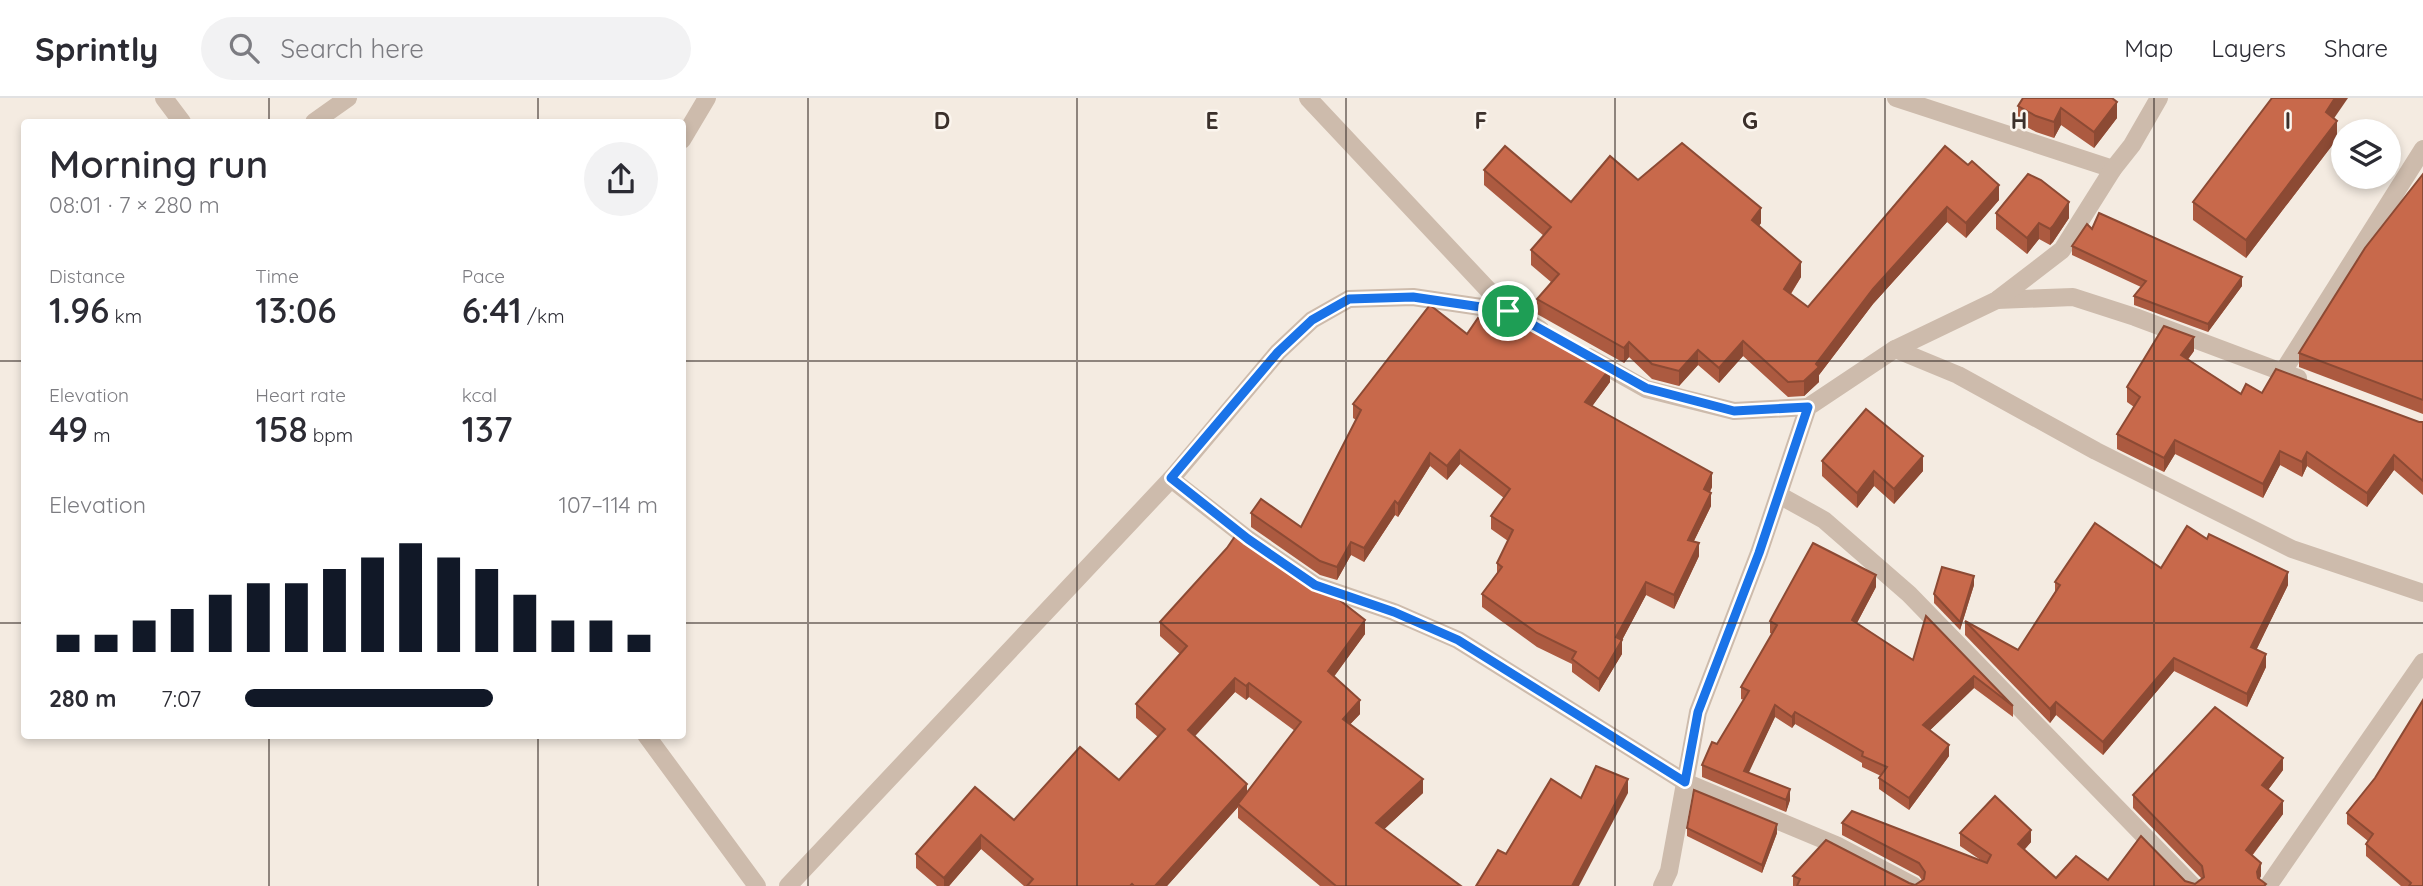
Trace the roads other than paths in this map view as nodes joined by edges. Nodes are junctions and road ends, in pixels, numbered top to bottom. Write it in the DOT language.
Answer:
graph roads {
  1 [pos="164,98"];
  2 [pos="348,98"];
  3 [pos="707,98"];
  4 [pos="1308,98"];
  5 [pos="1896,98"];
  6 [pos="2159,98"];
  7 [pos="180,119"];
  8 [pos="318,119"];
  9 [pos="686,133"];
  10 [pos="2423,149"];
  11 [pos="2113,169"];
  12 [pos="1997,300"];
  13 [pos="1508,311"];
  14 [pos="1554,337"];
  15 [pos="1895,349"];
  16 [pos="1577,350"];
  17 [pos="2282,373"];
  18 [pos="2308,382"];
  19 [pos="1808,407"];
  20 [pos="1171,478"];
  21 [pos="1779,495"];
  22 [pos="2423,593"];
  23 [pos="2423,662"];
  24 [pos="649,739"];
  25 [pos="1685,782"];
  26 [pos="757,886"];
  27 [pos="788,886"];
  28 [pos="1662,886"];
  29 [pos="1914,886"];
  30 [pos="2193,886"];
  31 [pos="2268,886"];
  1 -- 7 [label="street"];
  2 -- 8 [label="street"];
  3 -- 9 [label="street"];
  4 -- 13 [label="street"];
  5 -- 11 [label="street"];
  6 -- 11 [label="street"];
  10 -- 17 [label="street"];
  11 -- 12 [label="street"];
  12 -- 15 [label="street"];
  12 -- 17 [label="street"];
  13 -- 14 [label="street"];
  13 -- 20 [label="street"];
  15 -- 19 [label="street"];
  15 -- 22 [label="street"];
  16 -- 19 [label="street"];
  17 -- 18 [label="street"];
  19 -- 21 [label="street"];
  20 -- 25 [label="street"];
  20 -- 27 [label="street"];
  21 -- 25 [label="street"];
  21 -- 30 [label="street"];
  23 -- 31 [label="street"];
  24 -- 26 [label="street"];
  25 -- 28 [label="street"];
  25 -- 29 [label="street"];
}
